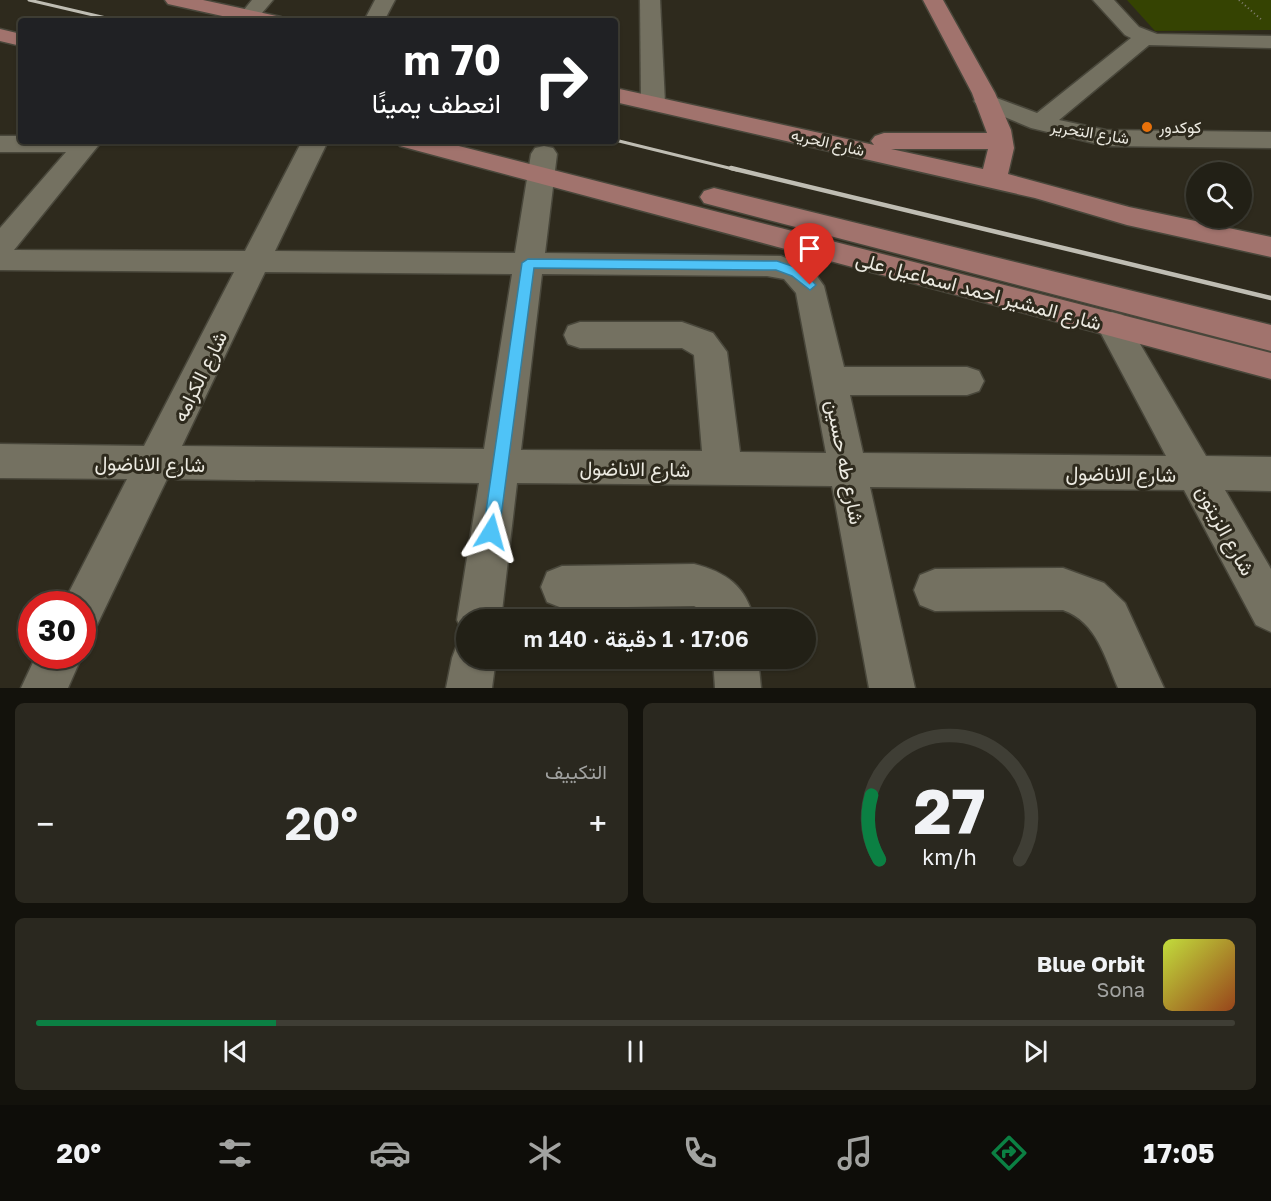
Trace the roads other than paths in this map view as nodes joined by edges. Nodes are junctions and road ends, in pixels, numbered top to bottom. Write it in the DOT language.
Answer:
graph roads {
  1 [pos="175,0"];
  2 [pos="385,0"];
  3 [pos="650,0"];
  4 [pos="933,0"];
  5 [pos="1103,0"];
  6 [pos="256,8"];
  7 [pos="0,17"];
  8 [pos="270,18"];
  9 [pos="376,18"];
  10 [pos="18,22"];
  11 [pos="0,35"];
  12 [pos="1144,38"];
  13 [pos="18,39"];
  14 [pos="1271,42"];
  15 [pos="618,96"];
  16 [pos="986,101"];
  17 [pos="653,103"];
  18 [pos="1040,123"];
  19 [pos="822,140"];
  20 [pos="1271,140"];
  21 [pos="1001,141"];
  22 [pos="0,144"];
  23 [pos="18,144"];
  24 [pos="87,144"];
  25 [pos="314,144"];
  26 [pos="426,144"];
  27 [pos="498,144"];
  28 [pos="542,165"];
  29 [pos="993,179"];
  30 [pos="1040,190"];
  31 [pos="1186,212"];
  32 [pos="1252,225"];
  33 [pos="1271,229"];
  34 [pos="1271,246"];
  35 [pos="0,247"];
  36 [pos="0,260"];
  37 [pos="255,262"];
  38 [pos="528,263"];
  39 [pos="1112,324"];
  40 [pos="580,335"];
  41 [pos="1271,338"];
  42 [pos="1271,366"];
  43 [pos="830,381"];
  44 [pos="967,381"];
  45 [pos="0,461"];
  46 [pos="155,463"];
  47 [pos="500,467"];
  48 [pos="723,469"];
  49 [pos="848,470"];
  50 [pos="1195,474"];
  51 [pos="1271,474"];
  52 [pos="562,587"];
  53 [pos="935,590"];
  54 [pos="91,591"];
  55 [pos="481,609"];
  56 [pos="728,609"];
  57 [pos="1271,610"];
  58 [pos="54,669"];
  59 [pos="473,669"];
  60 [pos="736,669"];
  61 [pos="44,688"];
  62 [pos="470,688"];
  63 [pos="738,688"];
  64 [pos="892,688"];
  65 [pos="1142,688"];
  1 -- 6 [label="main road"];
  2 -- 9 [label="street"];
  3 -- 17 [label="street"];
  4 -- 16 [label="main road"];
  5 -- 12 [label="street"];
  6 -- 8 [label="main road"];
  7 -- 10 [label="main road"];
  11 -- 13 [label="main road"];
  12 -- 14 [label="street"];
  12 -- 18 [label="street"];
  15 -- 17 [label="main road, شارع الحريه"];
  16 -- 18 [label="street, شارع التحرير"];
  16 -- 21 [label="main road"];
  17 -- 19 [label="main road, شارع الحريه"];
  18 -- 20 [label="street, شارع التحرير"];
  19 -- 21 [label="main road"];
  19 -- 29 [label="main road, شارع الحريه"];
  21 -- 29 [label="main road"];
  22 -- 23 [label="street"];
  24 -- 35 [label="street"];
  25 -- 37 [label="street, شارع الكرامه"];
  26 -- 28 [label="main road, شارع المشير احمد اسماعيل على"];
  27 -- 28 [label="main road, شارع المشير احمد اسماعيل على"];
  28 -- 38 [label="street"];
  28 -- 39 [label="main road, شارع المشير احمد اسماعيل على"];
  28 -- 41 [label="main road, شارع المشير احمد اسماعيل على"];
  29 -- 30 [label="main road, شارع الحريه"];
  30 -- 31 [label="main road, شارع الحريه"];
  30 -- 34 [label="main road, شارع الحريه"];
  32 -- 33 [label="main road"];
  36 -- 37 [label="street, شارع طه حسين"];
  37 -- 38 [label="street, شارع طه حسين"];
  37 -- 46 [label="street, شارع الكرامه"];
  38 -- 43 [label="street, شارع طه حسين"];
  38 -- 47 [label="street"];
  39 -- 42 [label="main road, شارع المشير احمد اسماعيل على"];
  39 -- 50 [label="street, شارع الزيتون"];
  40 -- 48 [label="street"];
  43 -- 44 [label="street"];
  43 -- 49 [label="street, شارع طه حسين"];
  45 -- 46 [label="street, شارع الاناضول"];
  46 -- 47 [label="street, شارع الاناضول"];
  46 -- 54 [label="street, شارع الكرامه"];
  47 -- 48 [label="street, شارع الاناضول"];
  47 -- 55 [label="street"];
  48 -- 49 [label="street, شارع الاناضول"];
  49 -- 50 [label="street, شارع الاناضول"];
  49 -- 64 [label="street, شارع طه حسين"];
  50 -- 51 [label="street, شارع الاناضول"];
  50 -- 57 [label="street, شارع الزيتون"];
  52 -- 56 [label="street"];
  53 -- 65 [label="street"];
  58 -- 61 [label="street"];
  59 -- 62 [label="street"];
  60 -- 63 [label="street"];
}
